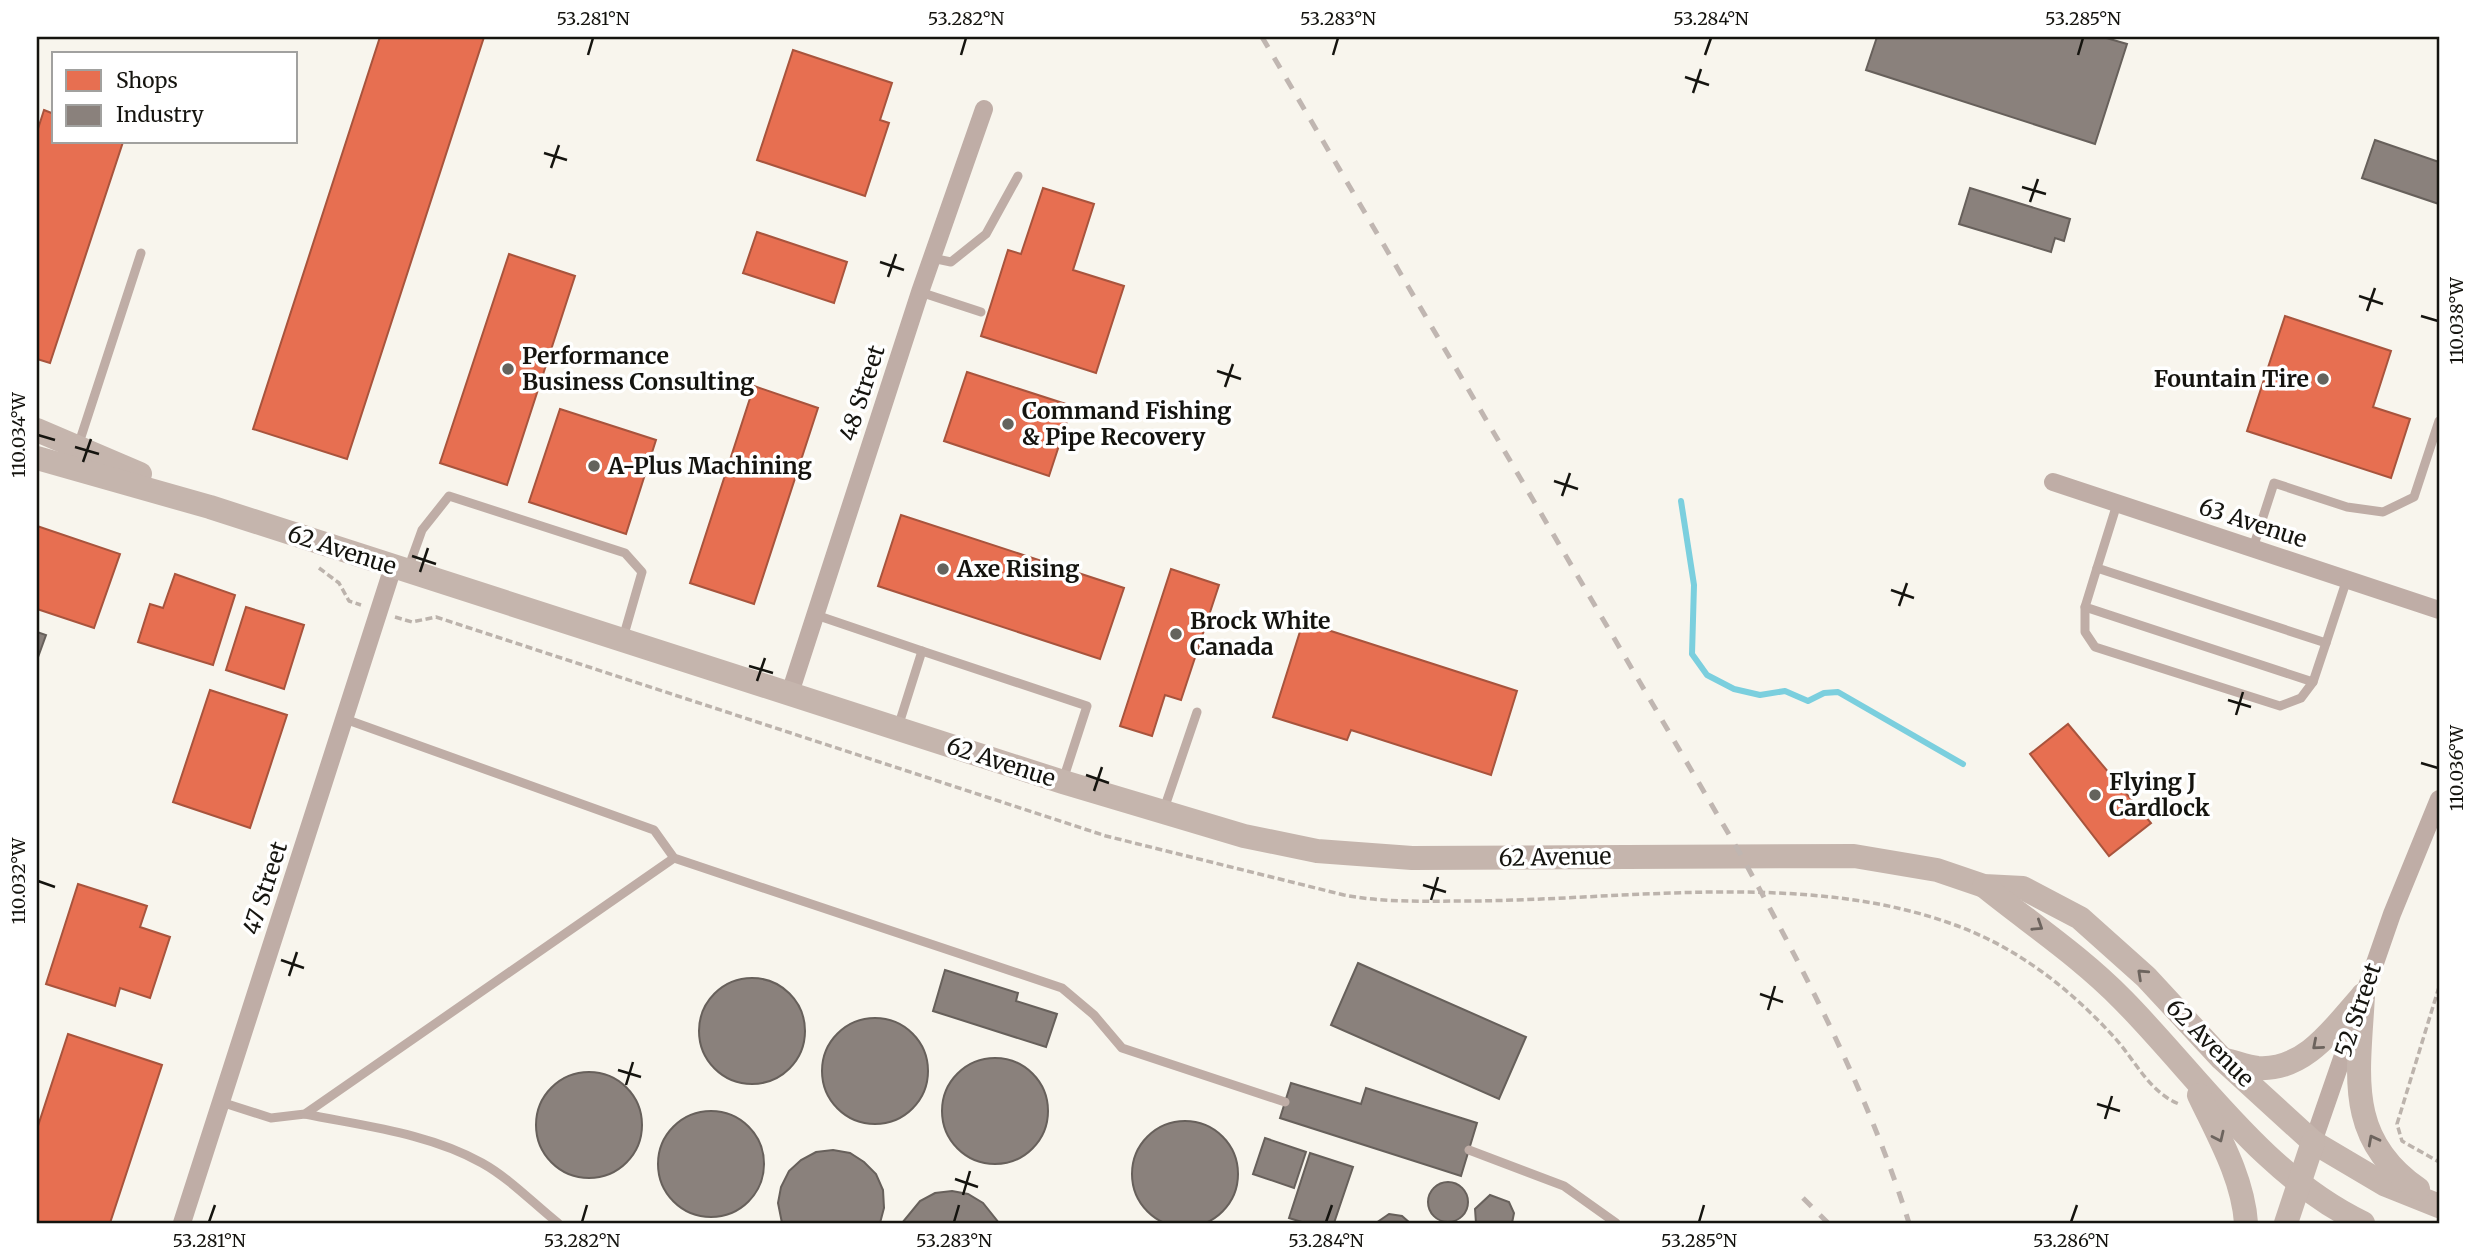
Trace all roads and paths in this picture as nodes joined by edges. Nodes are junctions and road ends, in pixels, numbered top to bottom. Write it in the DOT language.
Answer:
graph roads {
  1 [pos="984,109"];
  2 [pos="1018,176"];
  3 [pos="141,253"];
  4 [pos="932,258"];
  5 [pos="920,292"];
  6 [pos="981,312"];
  7 [pos="2439,421"];
  8 [pos="37,430"];
  9 [pos="75,457"];
  10 [pos="37,458"];
  11 [pos="2053,482"];
  12 [pos="2117,504"];
  13 [pos="2253,548"];
  14 [pos="314,565"];
  15 [pos="2097,568"];
  16 [pos="400,569"];
  17 [pos="2347,579"];
  18 [pos="349,601"];
  19 [pos="2085,607"];
  20 [pos="2439,610"];
  21 [pos="816,615"];
  22 [pos="622,640"];
  23 [pos="2326,643"];
  24 [pos="922,651"];
  25 [pos="2313,682"];
  26 [pos="790,693"];
  27 [pos="1196,712"];
  28 [pos="345,719"];
  29 [pos="897,728"];
  30 [pos="1063,782"];
  31 [pos="2439,799"];
  32 [pos="1163,814"];
  33 [pos="674,859"];
  34 [pos="1983,886"];
  35 [pos="2439,987"];
  36 [pos="2363,995"];
  37 [pos="2222,1059"];
  38 [pos="2190,1075"];
  39 [pos="221,1102"];
  40 [pos="1285,1102"];
  41 [pos="305,1114"];
  42 [pos="2313,1142"];
  43 [pos="1469,1150"];
  44 [pos="2439,1162"];
  45 [pos="2299,1183"];
  46 [pos="2439,1204"];
  47 [pos="182,1223"];
  48 [pos="558,1223"];
  49 [pos="1616,1223"];
  50 [pos="2246,1223"];
  51 [pos="2286,1223"];
  52 [pos="2363,1223"];
  1 -- 4 [label="street, 48 Street"];
  2 -- 4 [label="lane"];
  3 -- 9 [label="lane"];
  4 -- 5 [label="street, 48 Street"];
  5 -- 6 [label="lane"];
  5 -- 21 [label="street, 48 Street"];
  7 -- 13 [label="lane"];
  8 -- 9 [label="main road, 62 Avenue"];
  9 -- 10 [label="main road, 62 Avenue"];
  9 -- 16 [label="main road, 62 Avenue"];
  11 -- 12 [label="street, 63 Avenue"];
  12 -- 13 [label="street, 63 Avenue"];
  12 -- 15 [label="lane"];
  13 -- 17 [label="street, 63 Avenue"];
  14 -- 18 [label="path"];
  15 -- 19 [label="lane"];
  15 -- 23 [label="lane"];
  16 -- 22 [label="main road, 62 Avenue"];
  16 -- 22 [label="lane"];
  16 -- 28 [label="street, 47 Street"];
  17 -- 20 [label="street, 63 Avenue"];
  17 -- 23 [label="lane"];
  19 -- 25 [label="lane"];
  19 -- 25 [label="lane"];
  21 -- 24 [label="lane"];
  21 -- 26 [label="street, 48 Street"];
  22 -- 26 [label="main road, 62 Avenue"];
  23 -- 25 [label="lane"];
  24 -- 29 [label="lane"];
  24 -- 30 [label="lane"];
  26 -- 29 [label="main road, 62 Avenue"];
  27 -- 32 [label="lane"];
  28 -- 33 [label="lane"];
  28 -- 39 [label="street, 47 Street"];
  29 -- 30 [label="main road, 62 Avenue"];
  30 -- 32 [label="main road, 62 Avenue"];
  31 -- 36 [label="street, 52 Street"];
  32 -- 34 [label="main road, 62 Avenue"];
  33 -- 40 [label="lane"];
  33 -- 41 [label="lane"];
  37 -- 34 [label="main road, 62 Avenue, one-way"];
  34 -- 38 [label="main road, 62 Avenue, one-way"];
  35 -- 44 [label="path"];
  36 -- 37 [label="main road, one-way"];
  36 -- 42 [label="street, 52 Street"];
  46 -- 36 [label="main road, one-way"];
  37 -- 42 [label="main road, 62 Avenue"];
  38 -- 45 [label="main road, 62 Avenue"];
  38 -- 50 [label="main road, one-way"];
  39 -- 41 [label="lane"];
  39 -- 47 [label="street, 47 Street"];
  41 -- 48 [label="lane"];
  42 -- 45 [label="main road, 52 Street"];
  42 -- 46 [label="main road, 62 Avenue"];
  43 -- 49 [label="lane"];
  45 -- 51 [label="main road, 52 Street"];
  45 -- 52 [label="main road, 62 Avenue"];
}
